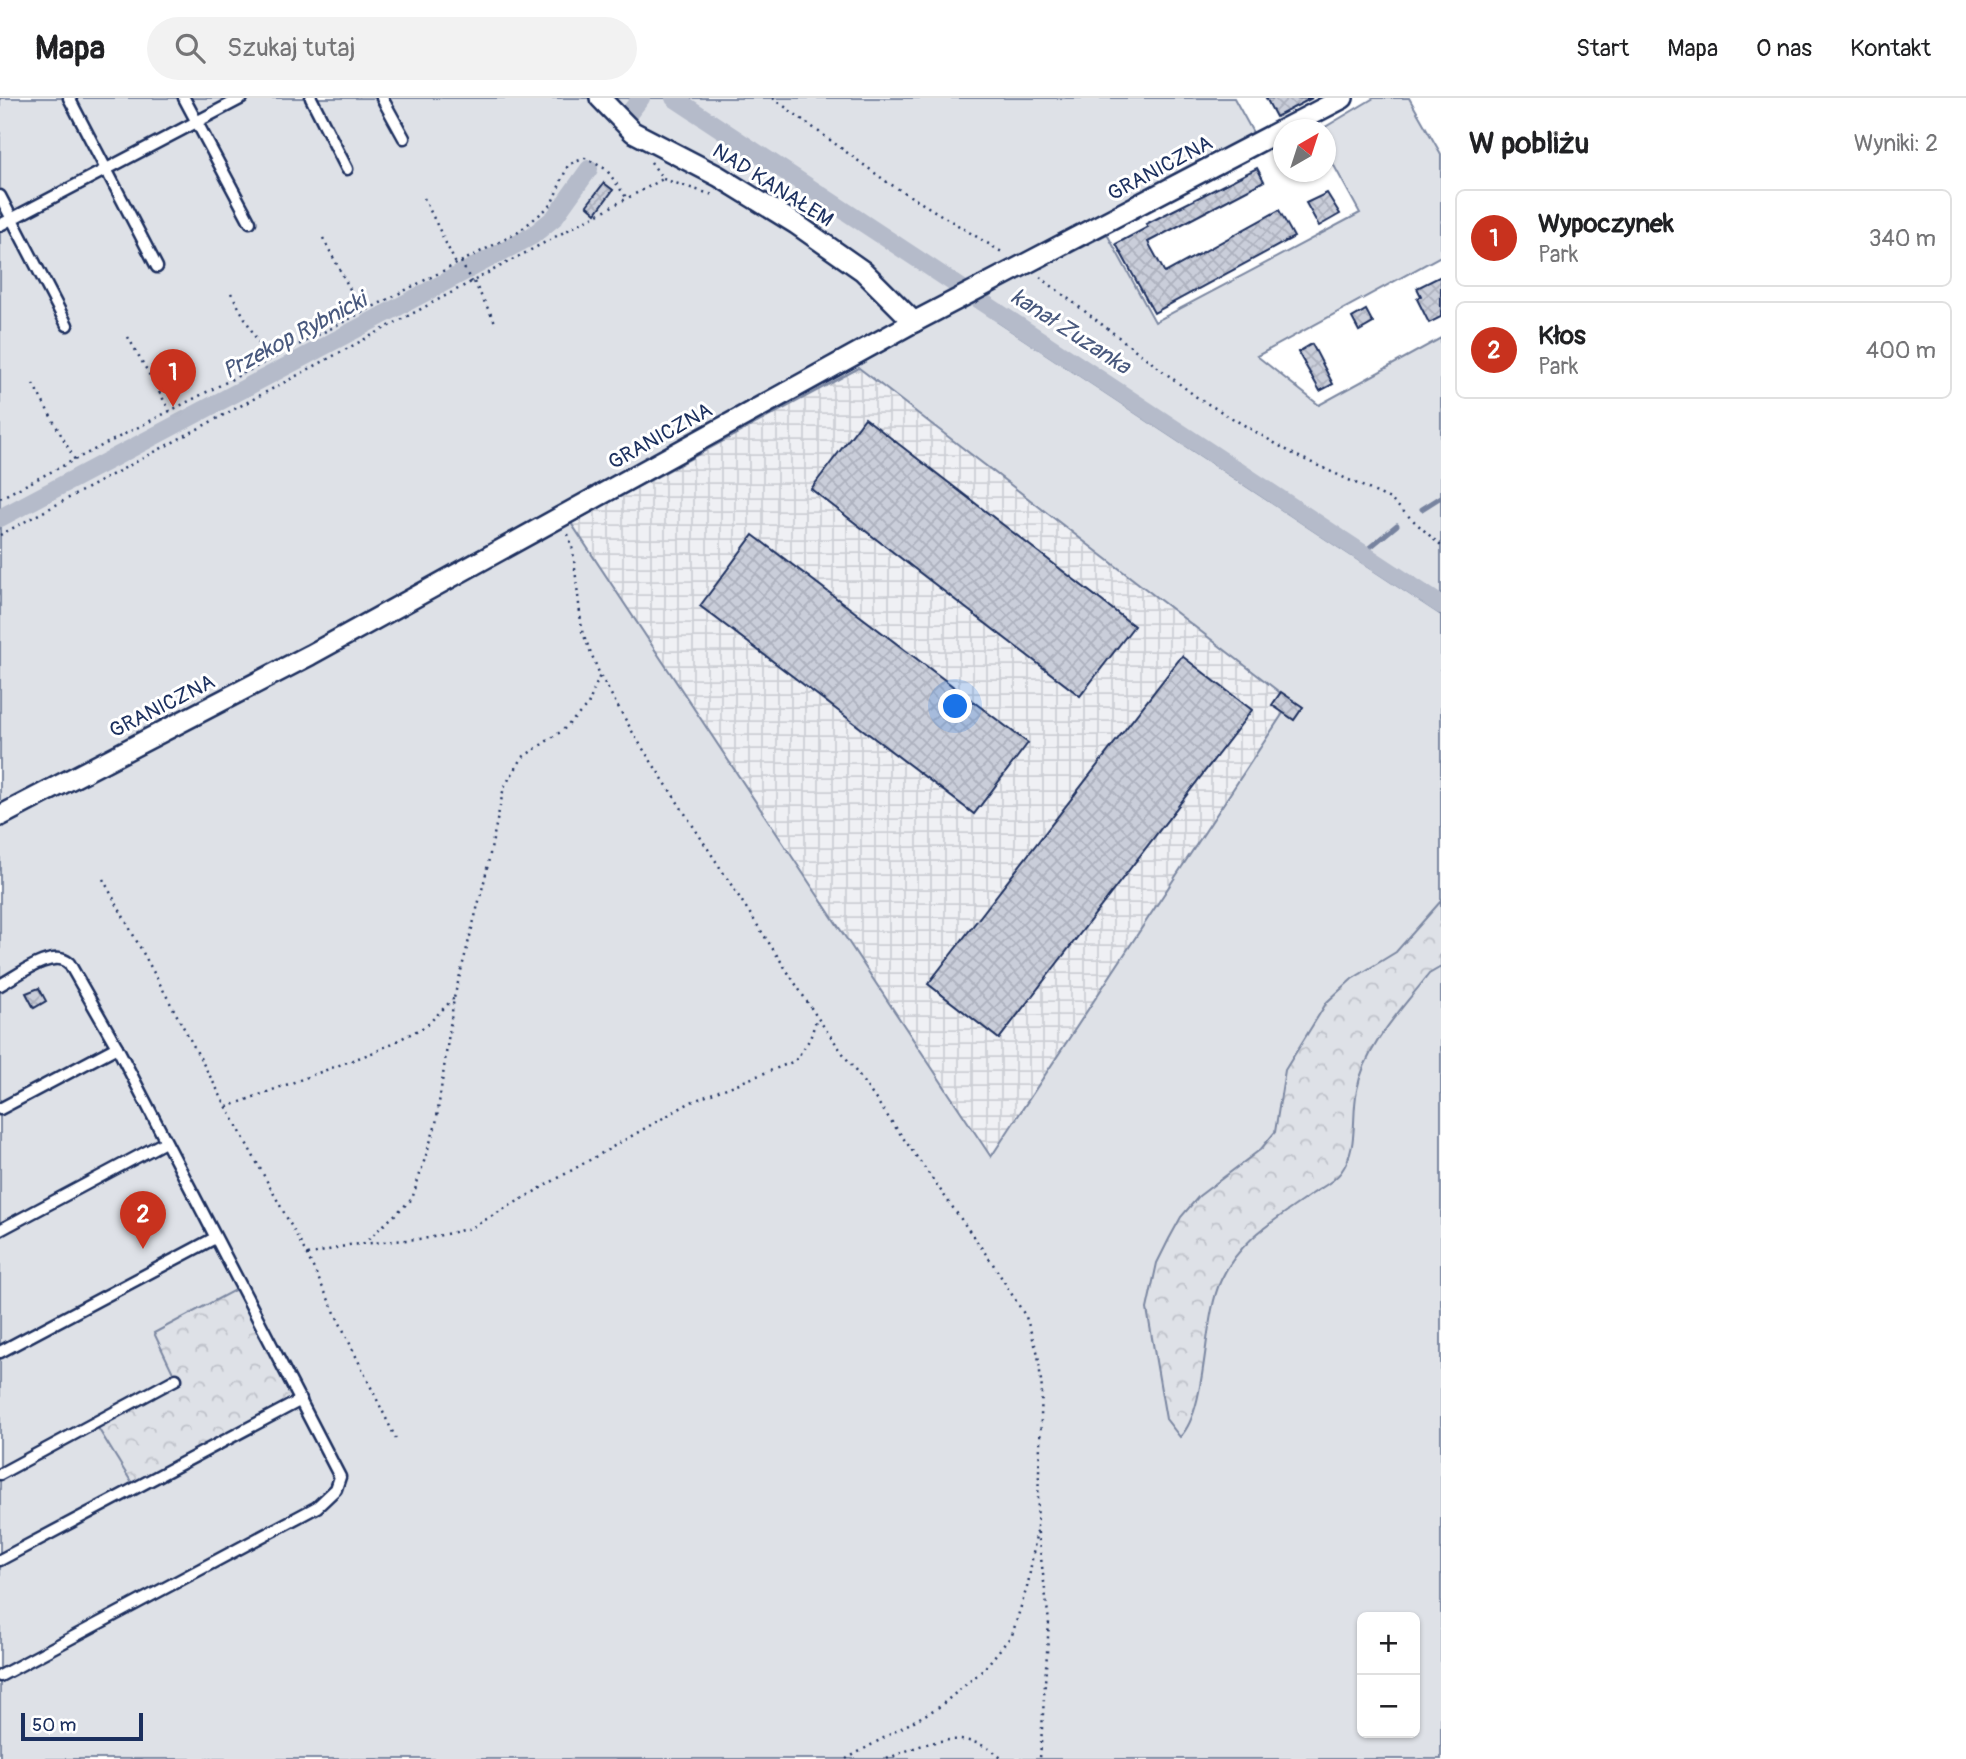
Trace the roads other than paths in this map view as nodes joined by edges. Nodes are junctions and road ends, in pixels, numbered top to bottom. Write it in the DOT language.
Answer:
graph roads {
  1 [pos="69,98"];
  2 [pos="184,98"];
  3 [pos="242,98"];
  4 [pos="311,98"];
  5 [pos="382,98"];
  6 [pos="600,98"];
  7 [pos="1343,98"];
  8 [pos="197,122"];
  9 [pos="404,138"];
  10 [pos="347,169"];
  11 [pos="106,170"];
  12 [pos="0,196"];
  13 [pos="12,219"];
  14 [pos="250,222"];
  15 [pos="0,225"];
  16 [pos="157,267"];
  17 [pos="914,322"];
  18 [pos="67,325"];
  19 [pos="0,816"];
  20 [pos="0,985"];
  21 [pos="117,1047"];
  22 [pos="0,1109"];
  23 [pos="164,1142"];
  24 [pos="0,1230"];
  25 [pos="215,1238"];
  26 [pos="0,1352"];
  27 [pos="176,1379"];
  28 [pos="301,1400"];
  29 [pos="0,1474"];
  30 [pos="0,1560"];
  31 [pos="0,1676"];
  1 -- 11 [label="lane"];
  2 -- 8 [label="lane"];
  3 -- 8 [label="lane"];
  4 -- 10 [label="lane"];
  5 -- 9 [label="lane"];
  6 -- 17 [label="street, NAD KANAŁEM"];
  7 -- 17 [label="street, GRANICZNA"];
  8 -- 11 [label="lane"];
  8 -- 14 [label="lane"];
  11 -- 13 [label="lane"];
  11 -- 16 [label="lane"];
  12 -- 13 [label="lane"];
  13 -- 15 [label="lane"];
  13 -- 18 [label="lane"];
  17 -- 19 [label="street, GRANICZNA"];
  20 -- 21 [label="lane"];
  21 -- 22 [label="lane"];
  21 -- 23 [label="lane"];
  23 -- 24 [label="lane"];
  23 -- 25 [label="lane"];
  25 -- 26 [label="lane"];
  25 -- 28 [label="lane"];
  27 -- 29 [label="lane"];
  28 -- 30 [label="lane"];
  28 -- 31 [label="lane"];
}
